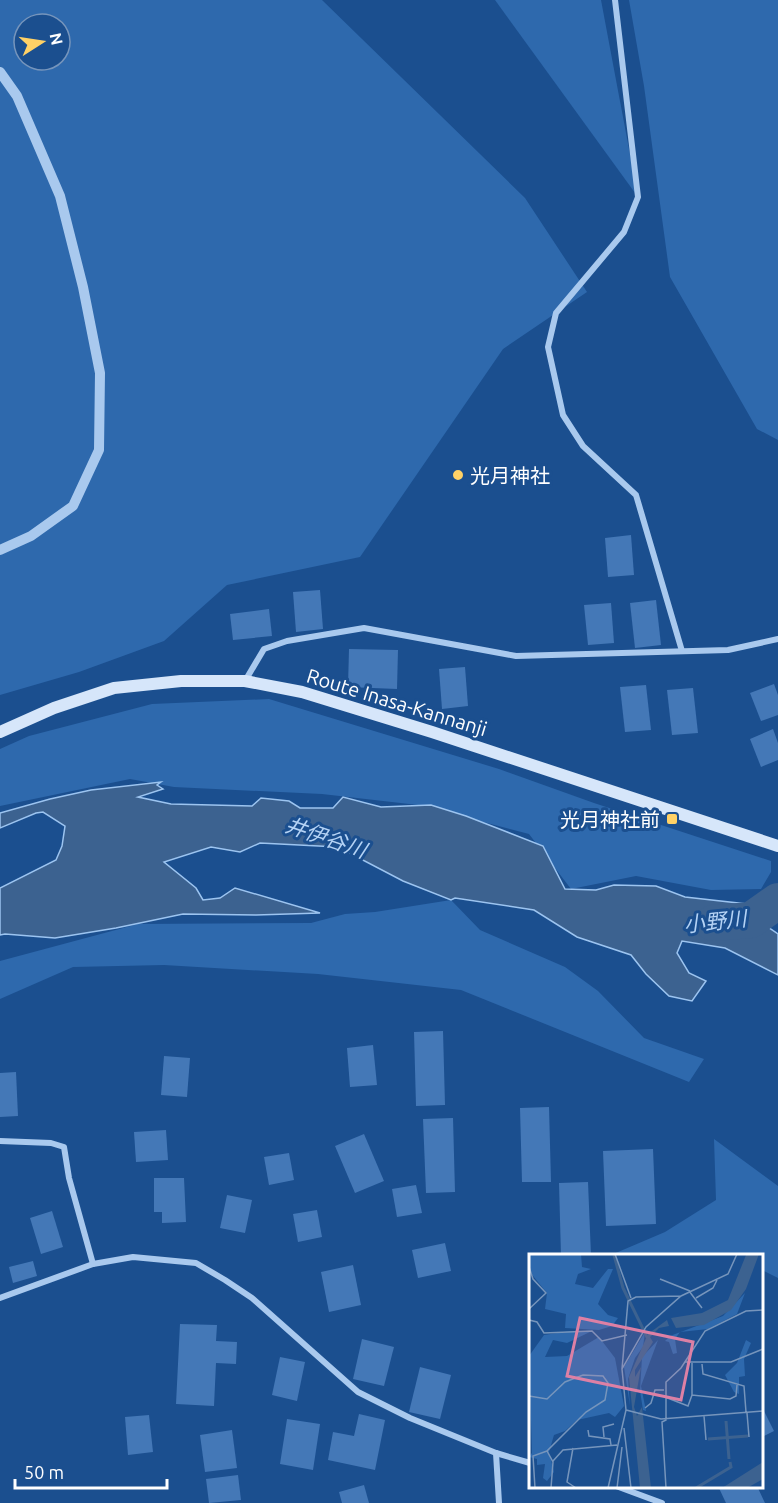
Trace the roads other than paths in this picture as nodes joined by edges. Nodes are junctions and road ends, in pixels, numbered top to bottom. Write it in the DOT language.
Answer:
graph roads {
  1 [pos="615,0"];
  2 [pos="0,72"];
  3 [pos="0,550"];
  4 [pos="778,639"];
  5 [pos="682,651"];
  6 [pos="245,681"];
  7 [pos="0,732"];
  8 [pos="778,846"];
  9 [pos="0,1141"];
  10 [pos="93,1264"];
  11 [pos="0,1298"];
  12 [pos="496,1453"];
  13 [pos="529,1462"];
  14 [pos="621,1488"];
  15 [pos="499,1503"];
  16 [pos="662,1503"];
  1 -- 5 [label="street"];
  2 -- 3 [label="street"];
  4 -- 5 [label="street"];
  5 -- 6 [label="street"];
  6 -- 7 [label="main road, Route Inasa-Kannanji"];
  6 -- 8 [label="main road, Route Inasa-Kannanji"];
  9 -- 10 [label="street"];
  10 -- 11 [label="street"];
  10 -- 12 [label="street"];
  12 -- 13 [label="street"];
  12 -- 15 [label="street"];
  14 -- 16 [label="street"];
}
